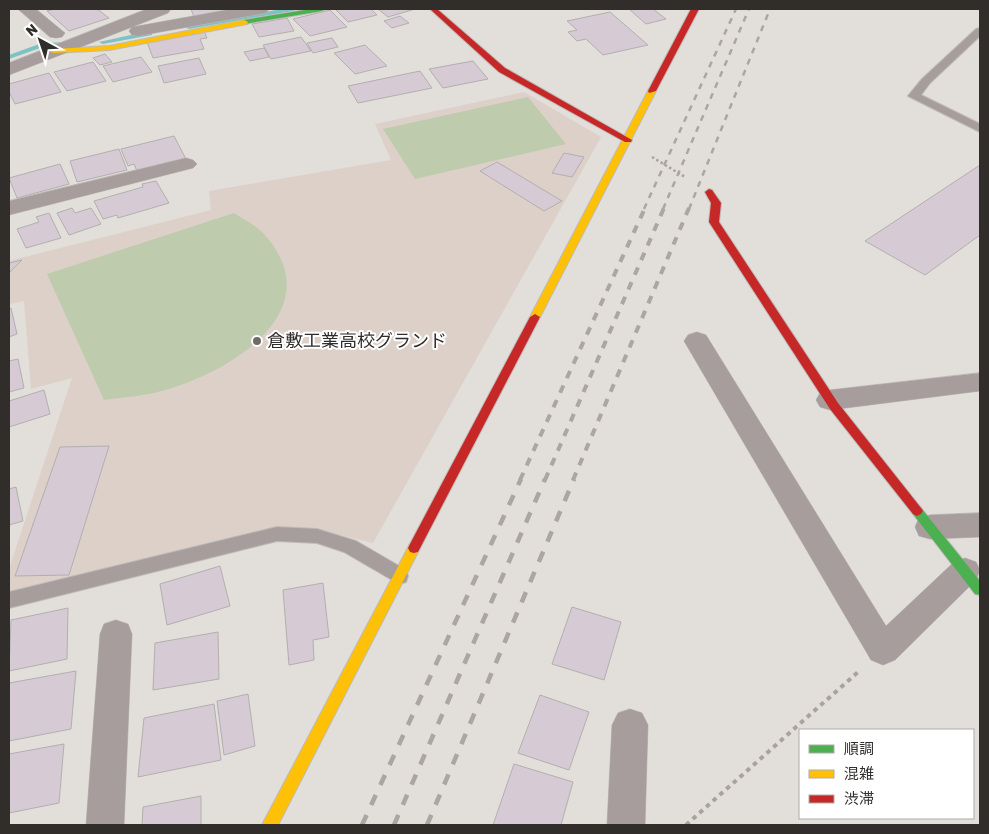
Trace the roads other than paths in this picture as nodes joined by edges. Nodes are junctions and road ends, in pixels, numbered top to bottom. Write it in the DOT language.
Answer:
graph roads {
  1 [pos="26,9"];
  2 [pos="109,9"];
  3 [pos="162,9"];
  4 [pos="260,9"];
  5 [pos="322,9"];
  6 [pos="433,9"];
  7 [pos="695,9"];
  8 [pos="980,31"];
  9 [pos="99,33"];
  10 [pos="33,41"];
  11 [pos="58,44"];
  12 [pos="9,69"];
  13 [pos="980,128"];
  14 [pos="628,140"];
  15 [pos="186,164"];
  16 [pos="709,192"];
  17 [pos="9,208"];
  18 [pos="697,341"];
  19 [pos="980,382"];
  20 [pos="830,400"];
  21 [pos="980,524"];
  22 [pos="930,527"];
  23 [pos="399,576"];
  24 [pos="973,581"];
  25 [pos="9,600"];
  26 [pos="116,634"];
  27 [pos="630,726"];
  28 [pos="105,825"];
  29 [pos="270,825"];
  30 [pos="626,825"];
  1 -- 11 [label="street"];
  2 -- 9 [label="street"];
  3 -- 9 [label="street"];
  4 -- 9 [label="street"];
  5 -- 11 [label="street"];
  6 -- 14 [label="street"];
  7 -- 14 [label="street"];
  8 -- 13 [label="lane"];
  9 -- 11 [label="street"];
  10 -- 11 [label="street"];
  11 -- 12 [label="street"];
  14 -- 23 [label="street"];
  15 -- 17 [label="street"];
  16 -- 20 [label="street"];
  18 -- 24 [label="street"];
  19 -- 20 [label="street"];
  20 -- 22 [label="street"];
  21 -- 22 [label="street"];
  22 -- 24 [label="street"];
  23 -- 25 [label="lane"];
  23 -- 29 [label="street"];
  26 -- 28 [label="street"];
  27 -- 30 [label="street"];
}
